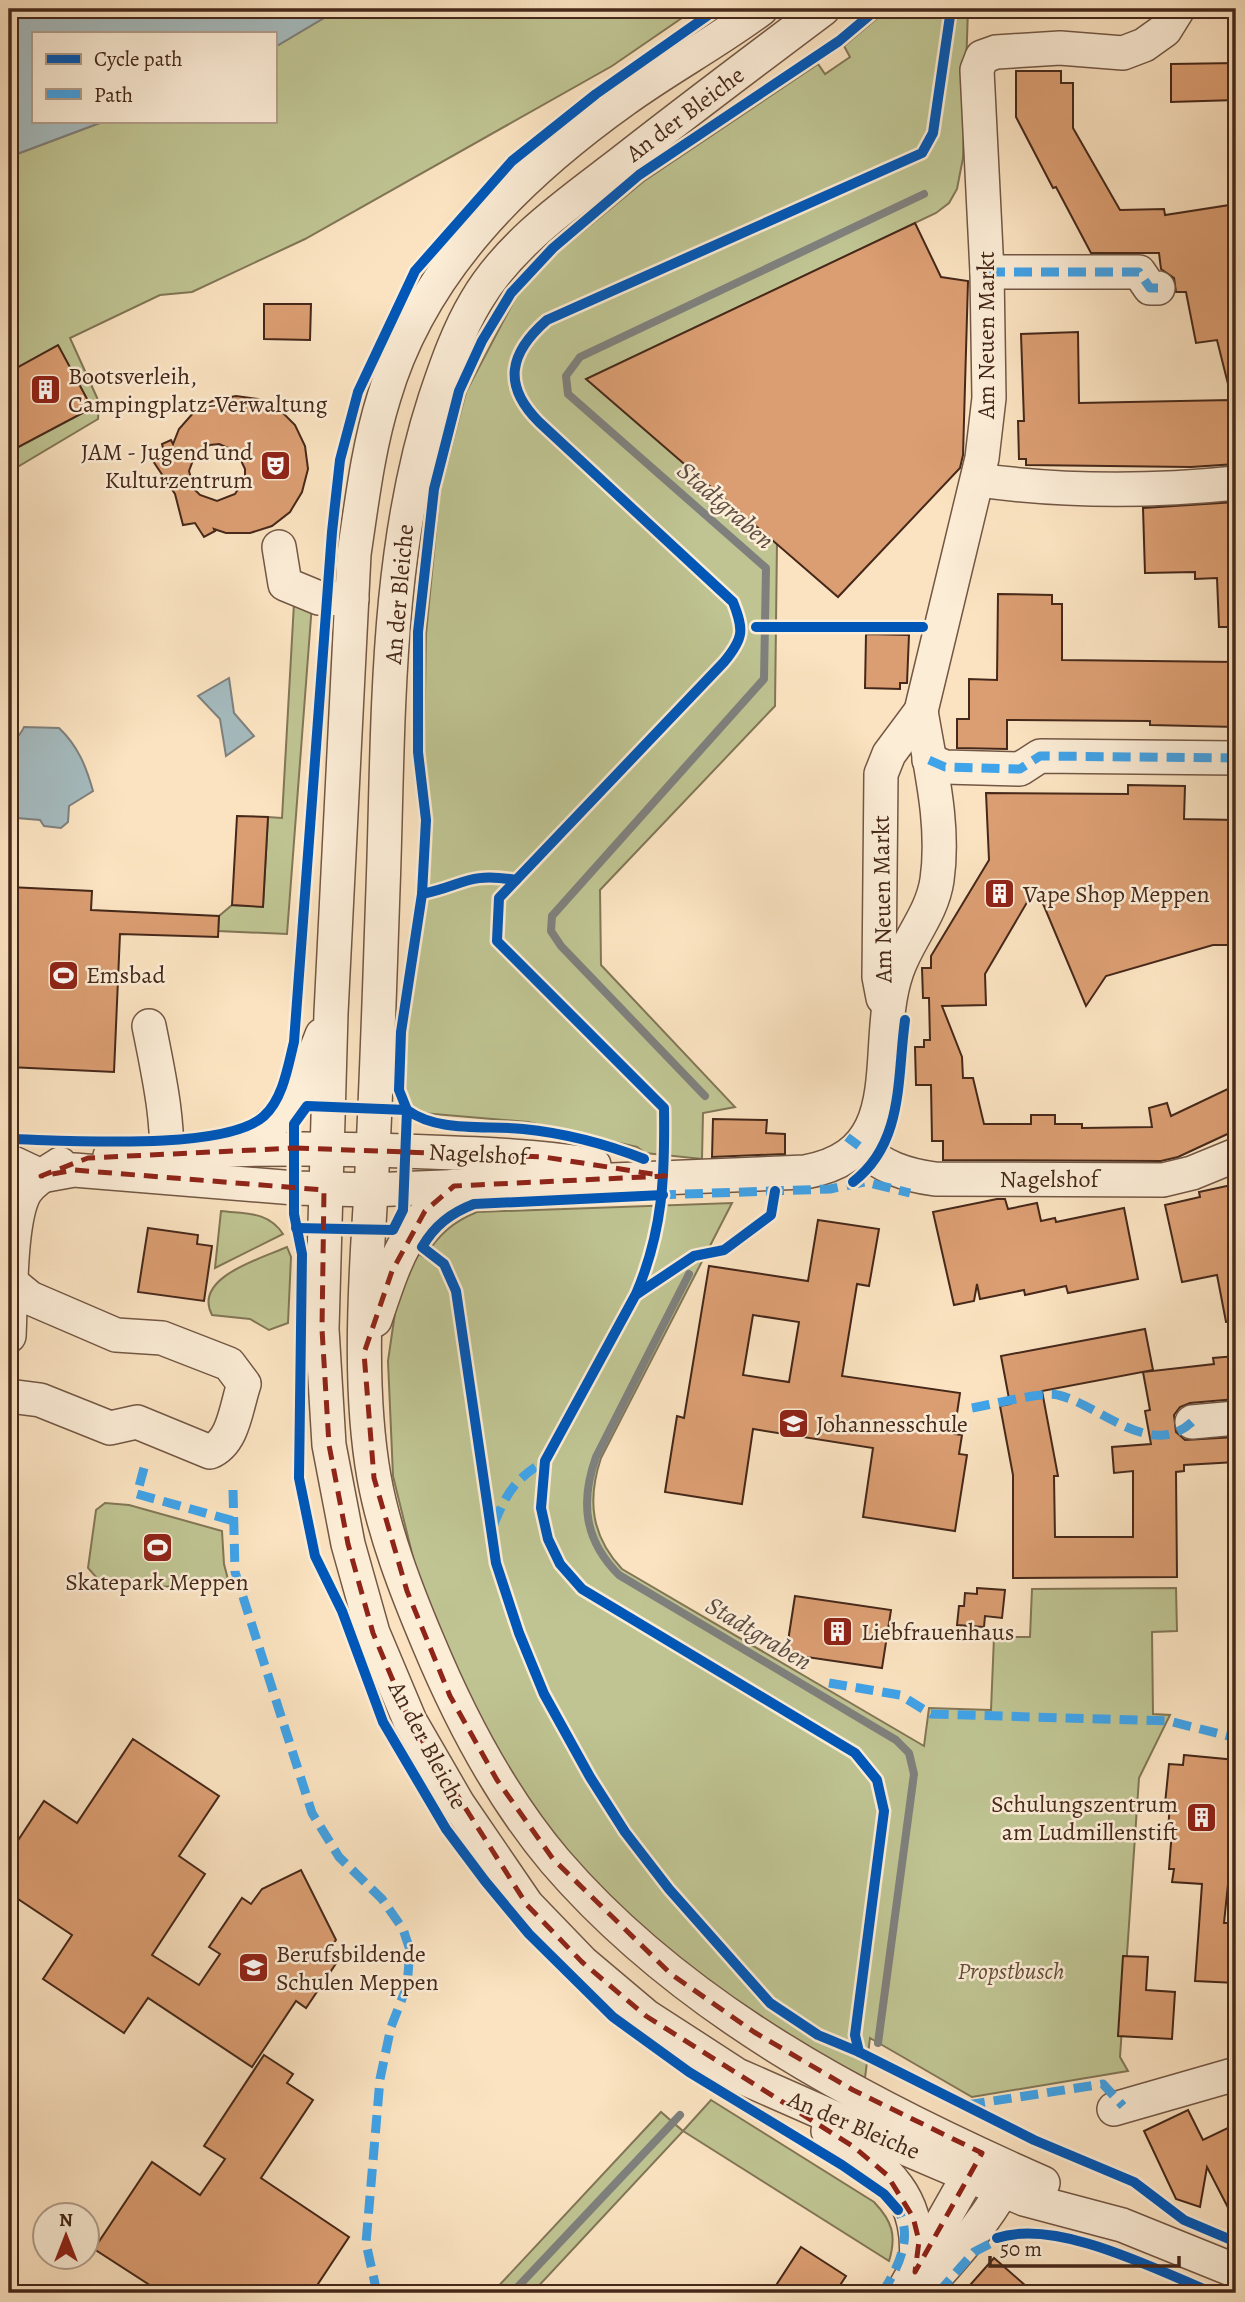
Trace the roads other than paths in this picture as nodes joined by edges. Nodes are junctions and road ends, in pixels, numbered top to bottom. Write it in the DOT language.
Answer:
graph roads {
  1 [pos="761,9"];
  2 [pos="823,9"];
  3 [pos="1178,9"];
  4 [pos="987,271"];
  5 [pos="1158,288"];
  6 [pos="978,480"];
  7 [pos="1236,482"];
  8 [pos="279,547"];
  9 [pos="352,599"];
  10 [pos="921,711"];
  11 [pos="1236,758"];
  12 [pos="929,760"];
  13 [pos="331,1013"];
  14 [pos="886,1015"];
  15 [pos="149,1026"];
  16 [pos="859,1146"];
  17 [pos="327,1148"];
  18 [pos="235,1149"];
  19 [pos="372,1149"];
  20 [pos="1236,1156"];
  21 [pos="9,1161"];
  22 [pos="167,1166"];
  23 [pos="41,1176"];
  24 [pos="665,1176"];
  25 [pos="454,1186"];
  26 [pos="324,1190"];
  27 [pos="370,1190"];
  28 [pos="13,1284"];
  29 [pos="9,1336"];
  30 [pos="364,1353"];
  31 [pos="9,1396"];
  32 [pos="1236,1419"];
  33 [pos="1192,1422"];
  34 [pos="1236,2074"];
  35 [pos="737,2075"];
  36 [pos="1114,2109"];
  37 [pos="975,2164"];
  38 [pos="1008,2180"];
  39 [pos="1236,2271"];
  40 [pos="913,2286"];
  1 -- 9 [label="street, An der Bleiche"];
  2 -- 19 [label="street, An der Bleiche"];
  3 -- 4 [label="street, Am Neuen Markt"];
  4 -- 5 [label="street, Am Neuen Markt"];
  4 -- 6 [label="street, Am Neuen Markt"];
  6 -- 7 [label="street"];
  6 -- 10 [label="street, Am Neuen Markt"];
  8 -- 9 [label="street"];
  9 -- 13 [label="street, An der Bleiche"];
  10 -- 12 [label="street, Am Neuen Markt"];
  10 -- 14 [label="street, Am Neuen Markt"];
  11 -- 12 [label="street"];
  12 -- 14 [label="street, Am Neuen Markt"];
  13 -- 17 [label="street, An der Bleiche"];
  13 -- 18 [label="street, An der Bleiche"];
  14 -- 16 [label="street, Am Neuen Markt"];
  15 -- 22 [label="street"];
  16 -- 20 [label="street, Nagelshof"];
  16 -- 24 [label="street, Nagelshof"];
  17 -- 18 [label="street, Nagelshof"];
  17 -- 19 [label="street, Nagelshof"];
  17 -- 26 [label="street, An der Bleiche"];
  18 -- 22 [label="street, Nagelshof"];
  19 -- 24 [label="street, Nagelshof"];
  19 -- 27 [label="street, An der Bleiche"];
  21 -- 23 [label="street"];
  22 -- 23 [label="street, Nagelshof"];
  22 -- 26 [label="street, Nagelshof"];
  23 -- 28 [label="street, Nagelshof"];
  24 -- 25 [label="street, Nagelshof"];
  25 -- 27 [label="street, Nagelshof"];
  25 -- 30 [label="street, An der Bleiche"];
  26 -- 27 [label="street, Nagelshof"];
  26 -- 35 [label="street, An der Bleiche"];
  27 -- 30 [label="street, An der Bleiche"];
  28 -- 29 [label="street, Nagelshof"];
  28 -- 31 [label="street"];
  30 -- 37 [label="street, An der Bleiche"];
  32 -- 33 [label="street"];
  34 -- 36 [label="street"];
  35 -- 37 [label="street, An der Bleiche"];
  35 -- 40 [label="street"];
  37 -- 38 [label="street, An der Bleiche"];
  37 -- 40 [label="street"];
  38 -- 39 [label="street, An der Bleiche"];
  38 -- 40 [label="street"];
}
